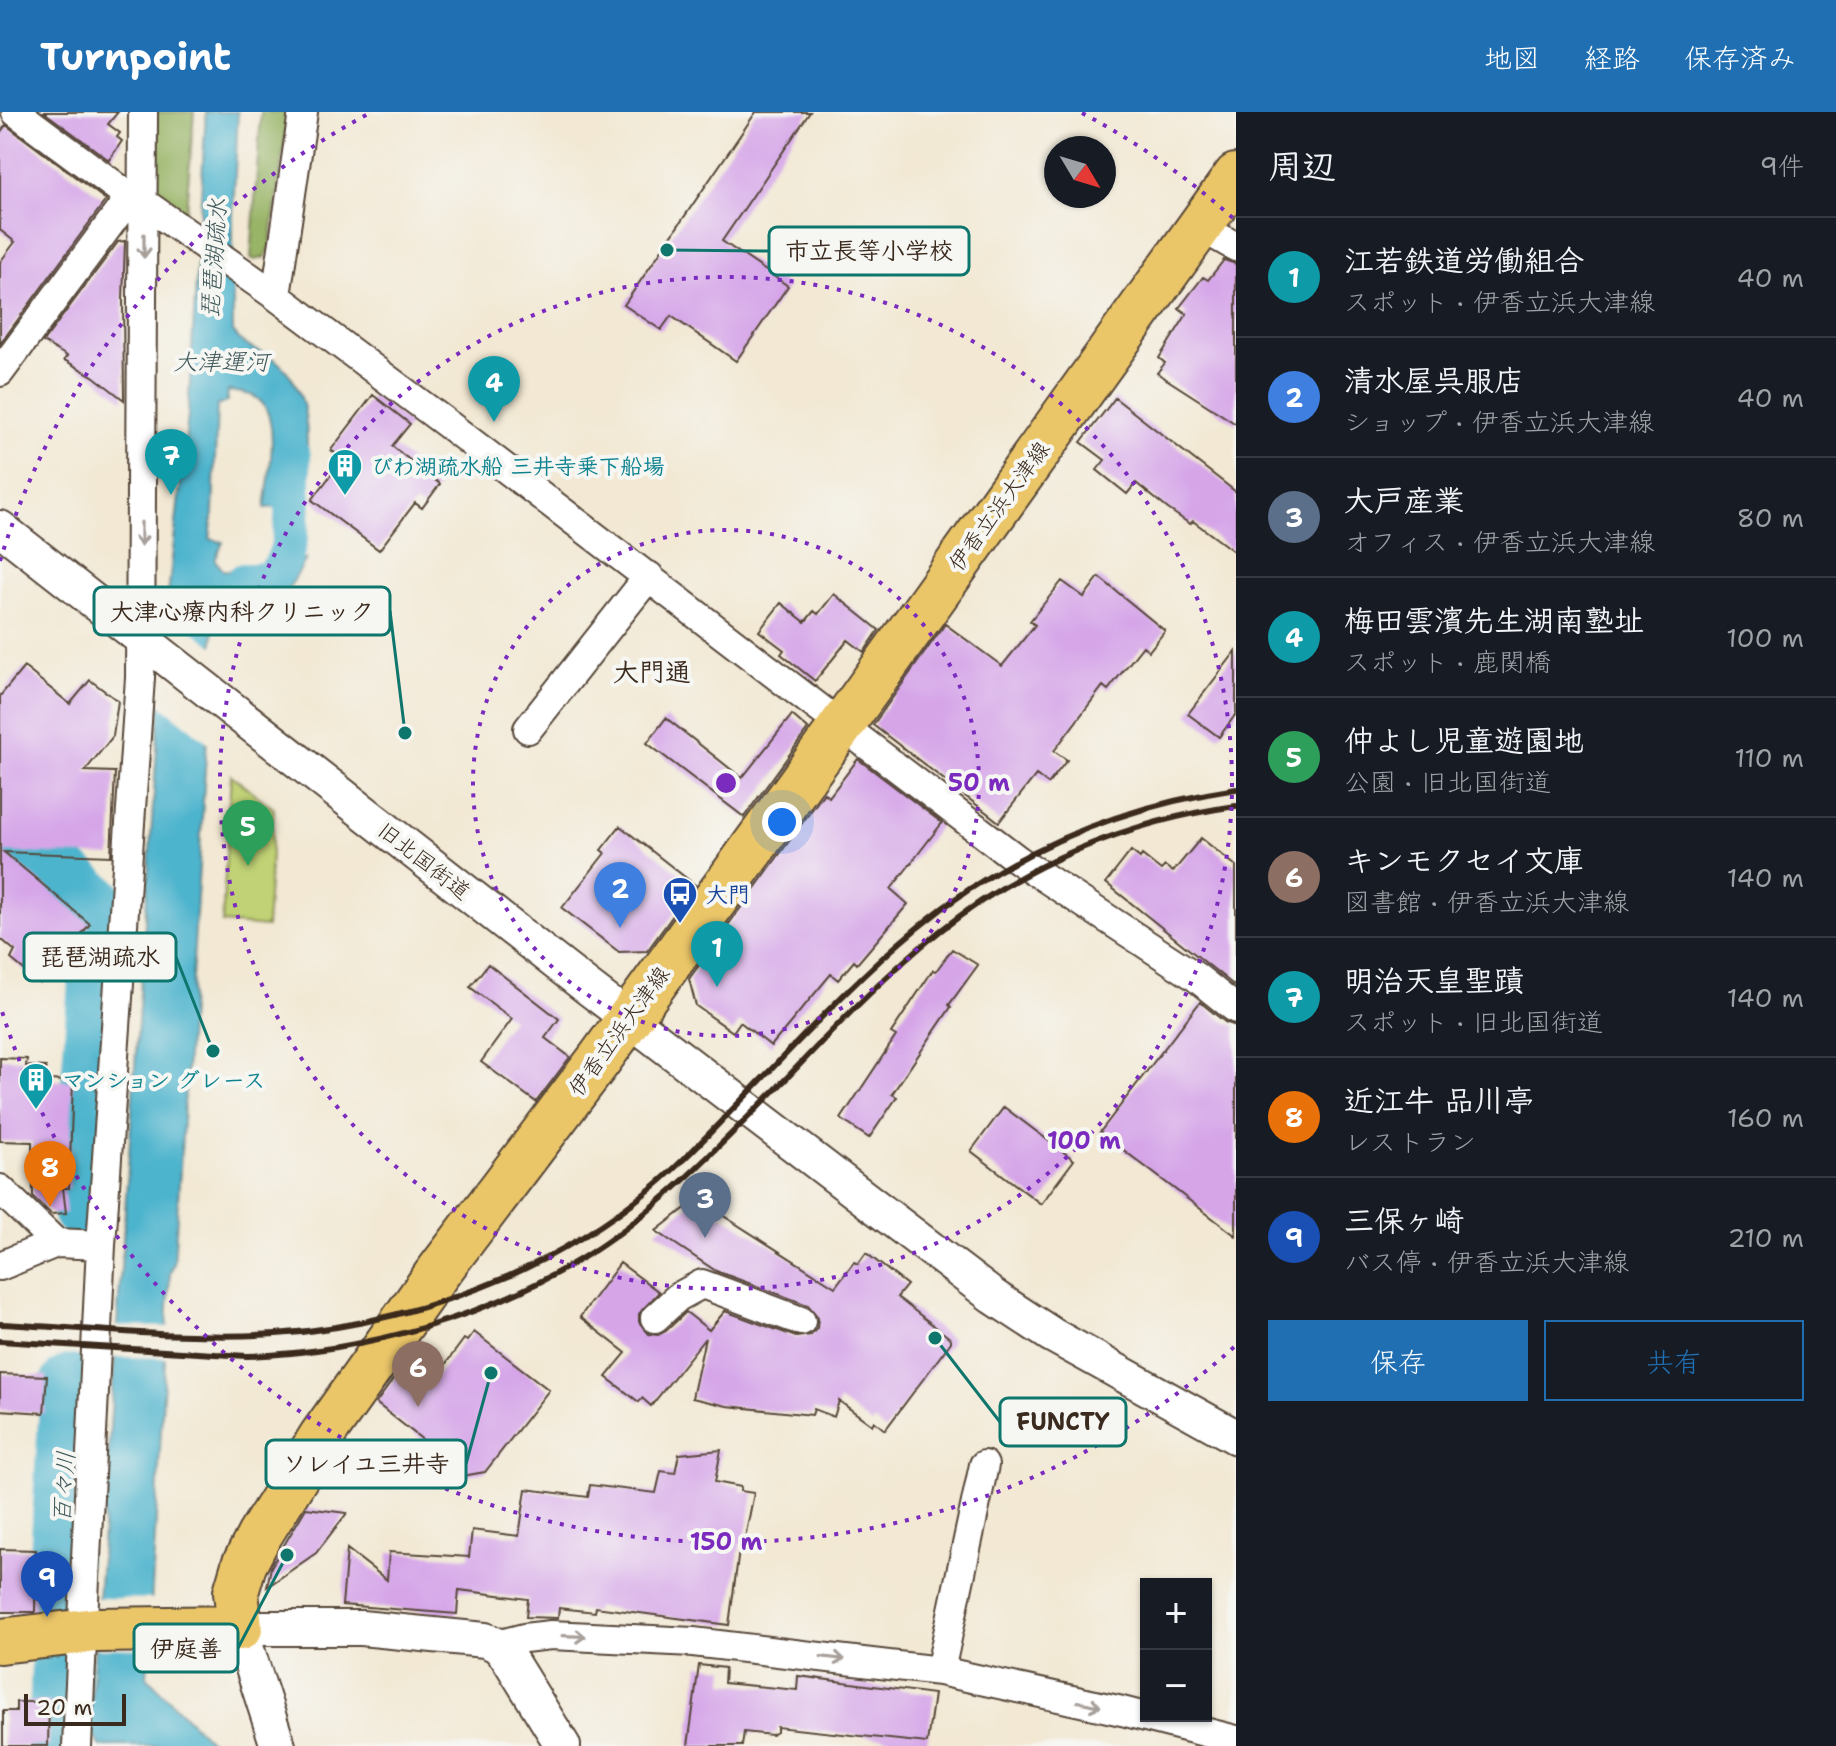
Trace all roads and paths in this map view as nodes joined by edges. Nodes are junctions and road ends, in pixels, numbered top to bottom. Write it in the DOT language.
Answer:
graph roads {
  1 [pos="16,112"];
  2 [pos="143,112"];
  3 [pos="303,112"];
  4 [pos="1236,176"];
  5 [pos="145,206"];
  6 [pos="1199,226"];
  7 [pos="1236,247"];
  8 [pos="272,293"];
  9 [pos="0,372"];
  10 [pos="0,528"];
  11 [pos="649,576"];
  12 [pos="149,646"];
  13 [pos="842,725"];
  14 [pos="528,729"];
  15 [pos="1236,1009"];
  16 [pos="628,1018"];
  17 [pos="0,1189"];
  18 [pos="56,1243"];
  19 [pos="101,1245"];
  20 [pos="0,1266"];
  21 [pos="655,1318"];
  22 [pos="801,1321"];
  23 [pos="1236,1437"];
  24 [pos="984,1465"];
  25 [pos="240,1628"];
  26 [pos="89,1632"];
  27 [pos="0,1641"];
  28 [pos="497,1645"];
  29 [pos="940,1671"];
  30 [pos="1236,1740"];
  31 [pos="77,1746"];
  32 [pos="278,1746"];
  33 [pos="563,1746"];
  1 -- 5 [label="street"];
  2 -- 5 [label="street"];
  3 -- 8 [label="street"];
  4 -- 6 [label="main road, 伊香立浜大津線"];
  5 -- 8 [label="street"];
  5 -- 9 [label="street"];
  5 -- 12 [label="street, one-way"];
  6 -- 7 [label="street"];
  6 -- 13 [label="main road, 伊香立浜大津線"];
  8 -- 11 [label="street"];
  10 -- 12 [label="street"];
  11 -- 13 [label="street"];
  11 -- 14 [label="street"];
  12 -- 16 [label="street, 旧北国街道"];
  12 -- 19 [label="street"];
  13 -- 15 [label="street"];
  13 -- 16 [label="main road, 伊香立浜大津線"];
  16 -- 23 [label="street, 旧北国街道"];
  16 -- 25 [label="main road, 伊香立浜大津線"];
  17 -- 18 [label="street"];
  18 -- 19 [label="street"];
  18 -- 20 [label="street"];
  19 -- 26 [label="street"];
  21 -- 22 [label="street"];
  24 -- 29 [label="street"];
  25 -- 26 [label="main road"];
  25 -- 28 [label="street"];
  25 -- 32 [label="street"];
  26 -- 27 [label="main road"];
  26 -- 31 [label="street"];
  28 -- 29 [label="street, one-way"];
  28 -- 33 [label="street"];
  29 -- 30 [label="street, one-way"];
}
